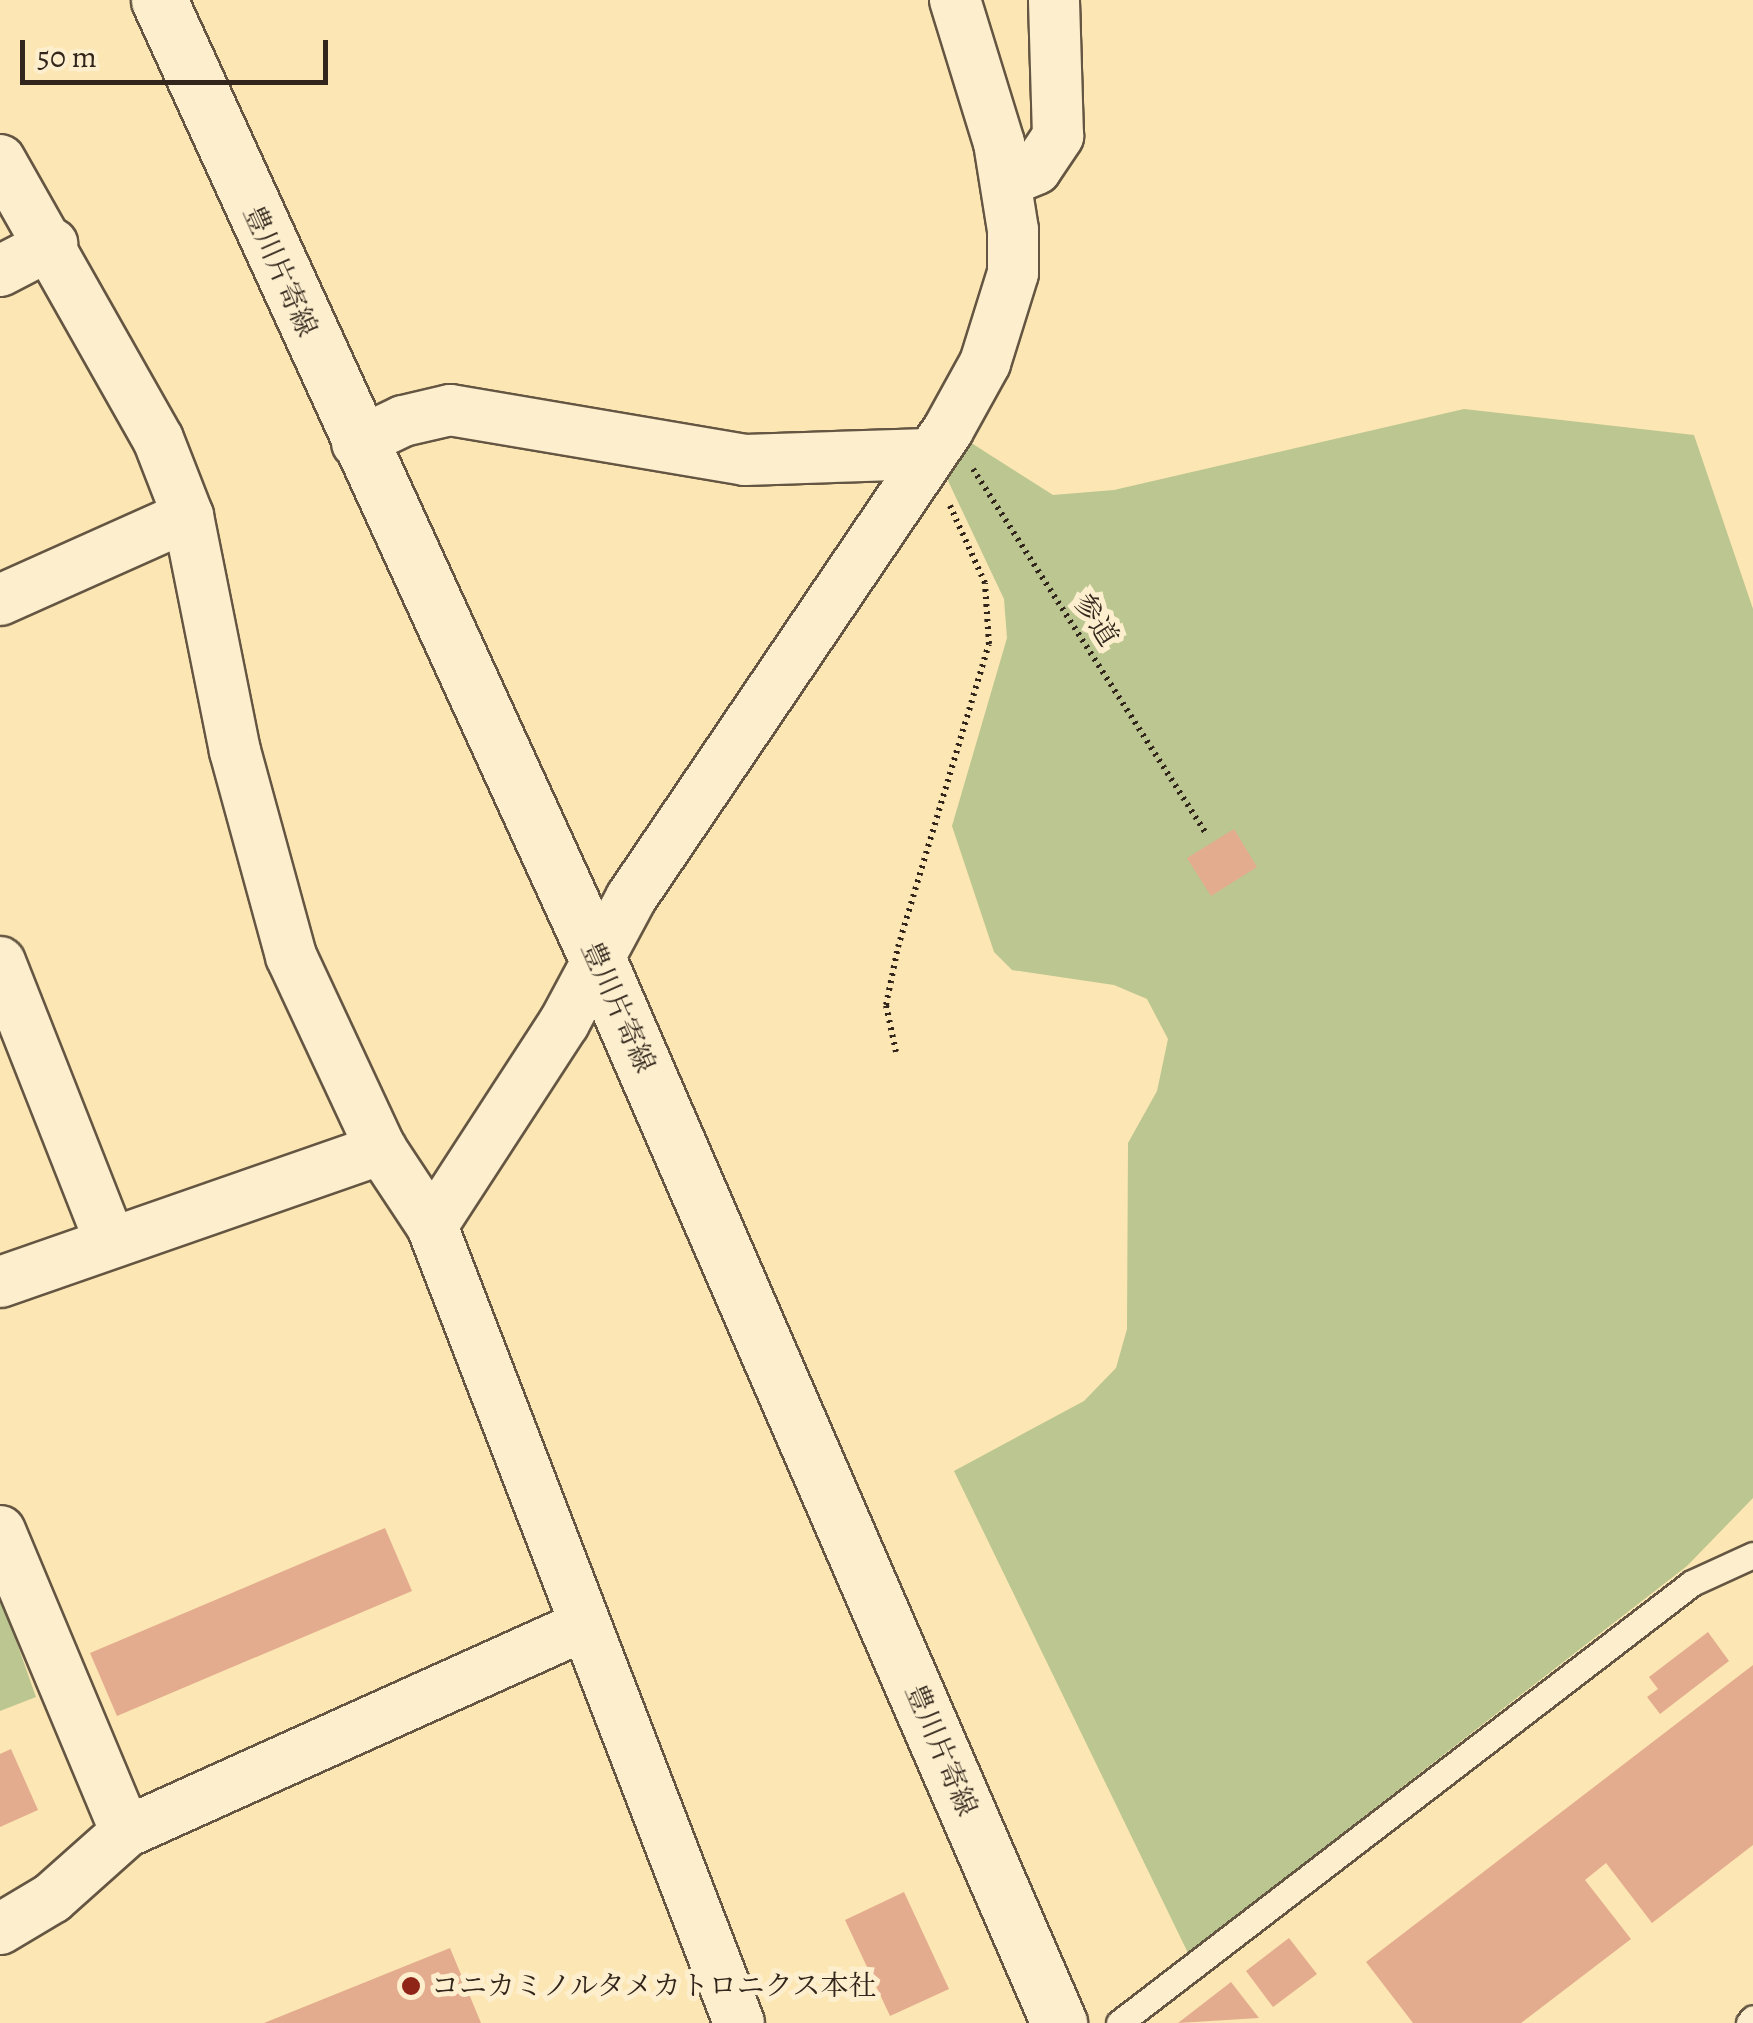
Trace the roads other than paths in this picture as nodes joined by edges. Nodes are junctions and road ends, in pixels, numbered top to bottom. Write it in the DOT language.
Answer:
graph roads {
  1 [pos="160,0"];
  2 [pos="955,0"];
  3 [pos="1054,0"];
  4 [pos="0,160"];
  5 [pos="1007,181"];
  6 [pos="52,244"];
  7 [pos="0,271"];
  8 [pos="938,442"];
  9 [pos="357,444"];
  10 [pos="188,516"];
  11 [pos="0,600"];
  12 [pos="598,960"];
  13 [pos="0,962"];
  14 [pos="381,1149"];
  15 [pos="432,1226"];
  16 [pos="110,1241"];
  17 [pos="0,1282"];
  18 [pos="0,1531"];
  19 [pos="1753,1554"];
  20 [pos="585,1625"];
  21 [pos="126,1832"];
  22 [pos="0,1929"];
  23 [pos="739,2023"];
  24 [pos="1059,2023"];
  25 [pos="1119,2023"];
  1 -- 9 [label="main road, 豊川片寄線"];
  2 -- 5 [label="street"];
  3 -- 5 [label="street"];
  4 -- 6 [label="street"];
  5 -- 8 [label="street"];
  6 -- 7 [label="street"];
  6 -- 10 [label="street"];
  8 -- 9 [label="street"];
  8 -- 12 [label="street"];
  9 -- 12 [label="main road, 豊川片寄線"];
  10 -- 11 [label="street"];
  10 -- 14 [label="street"];
  12 -- 15 [label="street"];
  12 -- 24 [label="main road, 豊川片寄線"];
  13 -- 16 [label="street"];
  14 -- 15 [label="street"];
  14 -- 16 [label="street"];
  15 -- 20 [label="street"];
  16 -- 17 [label="street"];
  18 -- 21 [label="street"];
  19 -- 25 [label="lane"];
  20 -- 21 [label="street"];
  20 -- 23 [label="street"];
  21 -- 22 [label="street"];
}
